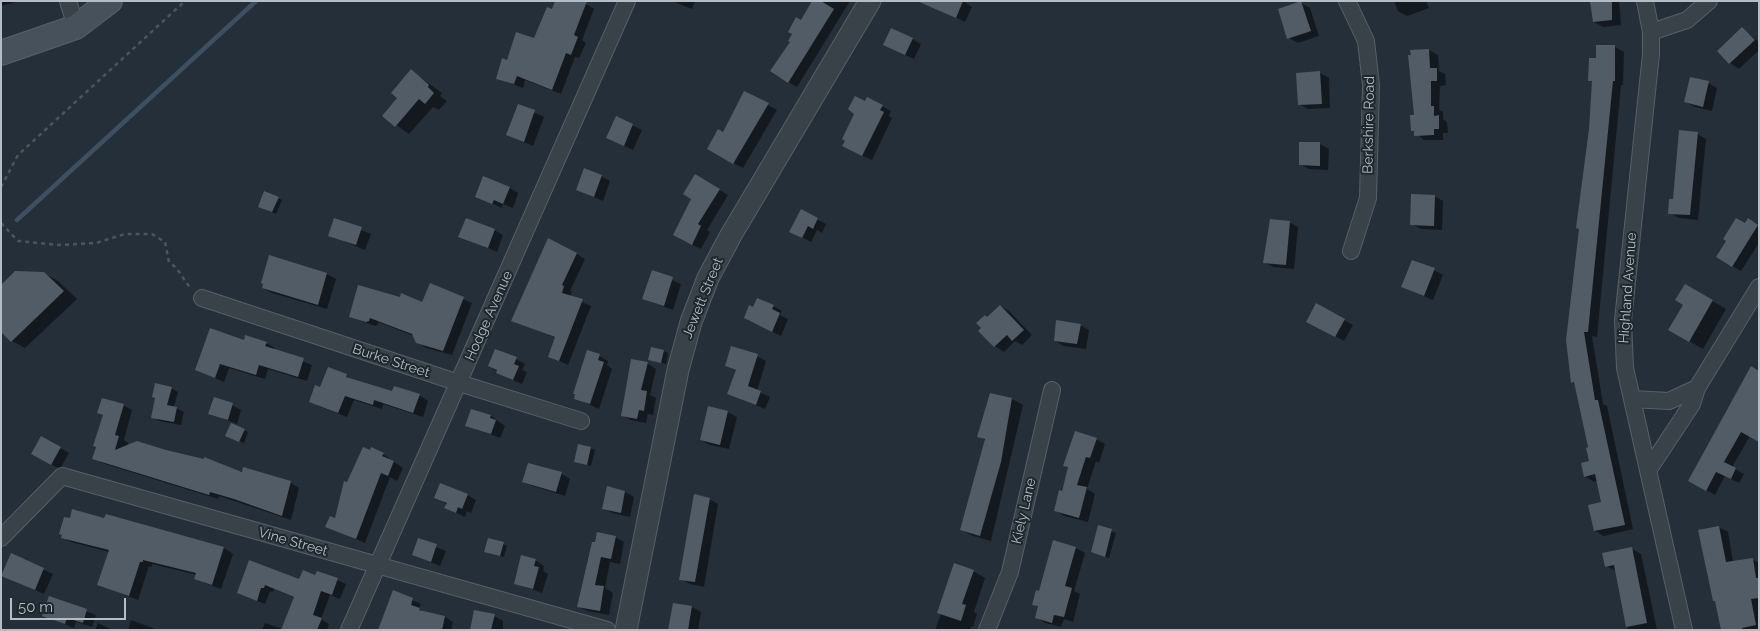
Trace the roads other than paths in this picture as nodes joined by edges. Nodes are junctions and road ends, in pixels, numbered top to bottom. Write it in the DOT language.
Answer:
graph roads {
  1 [pos="68,1"];
  2 [pos="110,1"];
  3 [pos="627,1"];
  4 [pos="870,1"];
  5 [pos="1347,1"];
  6 [pos="1645,1"];
  7 [pos="1709,1"];
  8 [pos="76,28"];
  9 [pos="1652,32"];
  10 [pos="1,53"];
  11 [pos="1351,252"];
  12 [pos="1759,287"];
  13 [pos="202,298"];
  14 [pos="459,383"];
  15 [pos="1696,388"];
  16 [pos="1052,390"];
  17 [pos="1632,399"];
  18 [pos="581,421"];
  19 [pos="1648,469"];
  20 [pos="1,538"];
  21 [pos="378,566"];
  22 [pos="349,630"];
  23 [pos="607,630"];
  24 [pos="626,630"];
  25 [pos="988,630"];
  26 [pos="1684,630"];
  1 -- 8 [label="street"];
  2 -- 8 [label="main road"];
  3 -- 14 [label="street, Hodge Avenue"];
  4 -- 24 [label="street, Jewett Street"];
  5 -- 11 [label="street, Berkshire Road"];
  6 -- 9 [label="street, Highland Avenue"];
  7 -- 9 [label="street"];
  8 -- 10 [label="main road"];
  9 -- 17 [label="street, Highland Avenue"];
  12 -- 15 [label="street"];
  13 -- 14 [label="street, Burke Street"];
  14 -- 18 [label="street, Burke Street"];
  14 -- 21 [label="street, Hodge Avenue"];
  15 -- 17 [label="street"];
  15 -- 19 [label="street"];
  16 -- 25 [label="street, Kiely Lane"];
  17 -- 19 [label="street, Highland Avenue"];
  19 -- 26 [label="street, Highland Avenue"];
  20 -- 21 [label="street, Vine Street"];
  21 -- 22 [label="street, Hodge Avenue"];
  21 -- 23 [label="street, Vine Street"];
}
